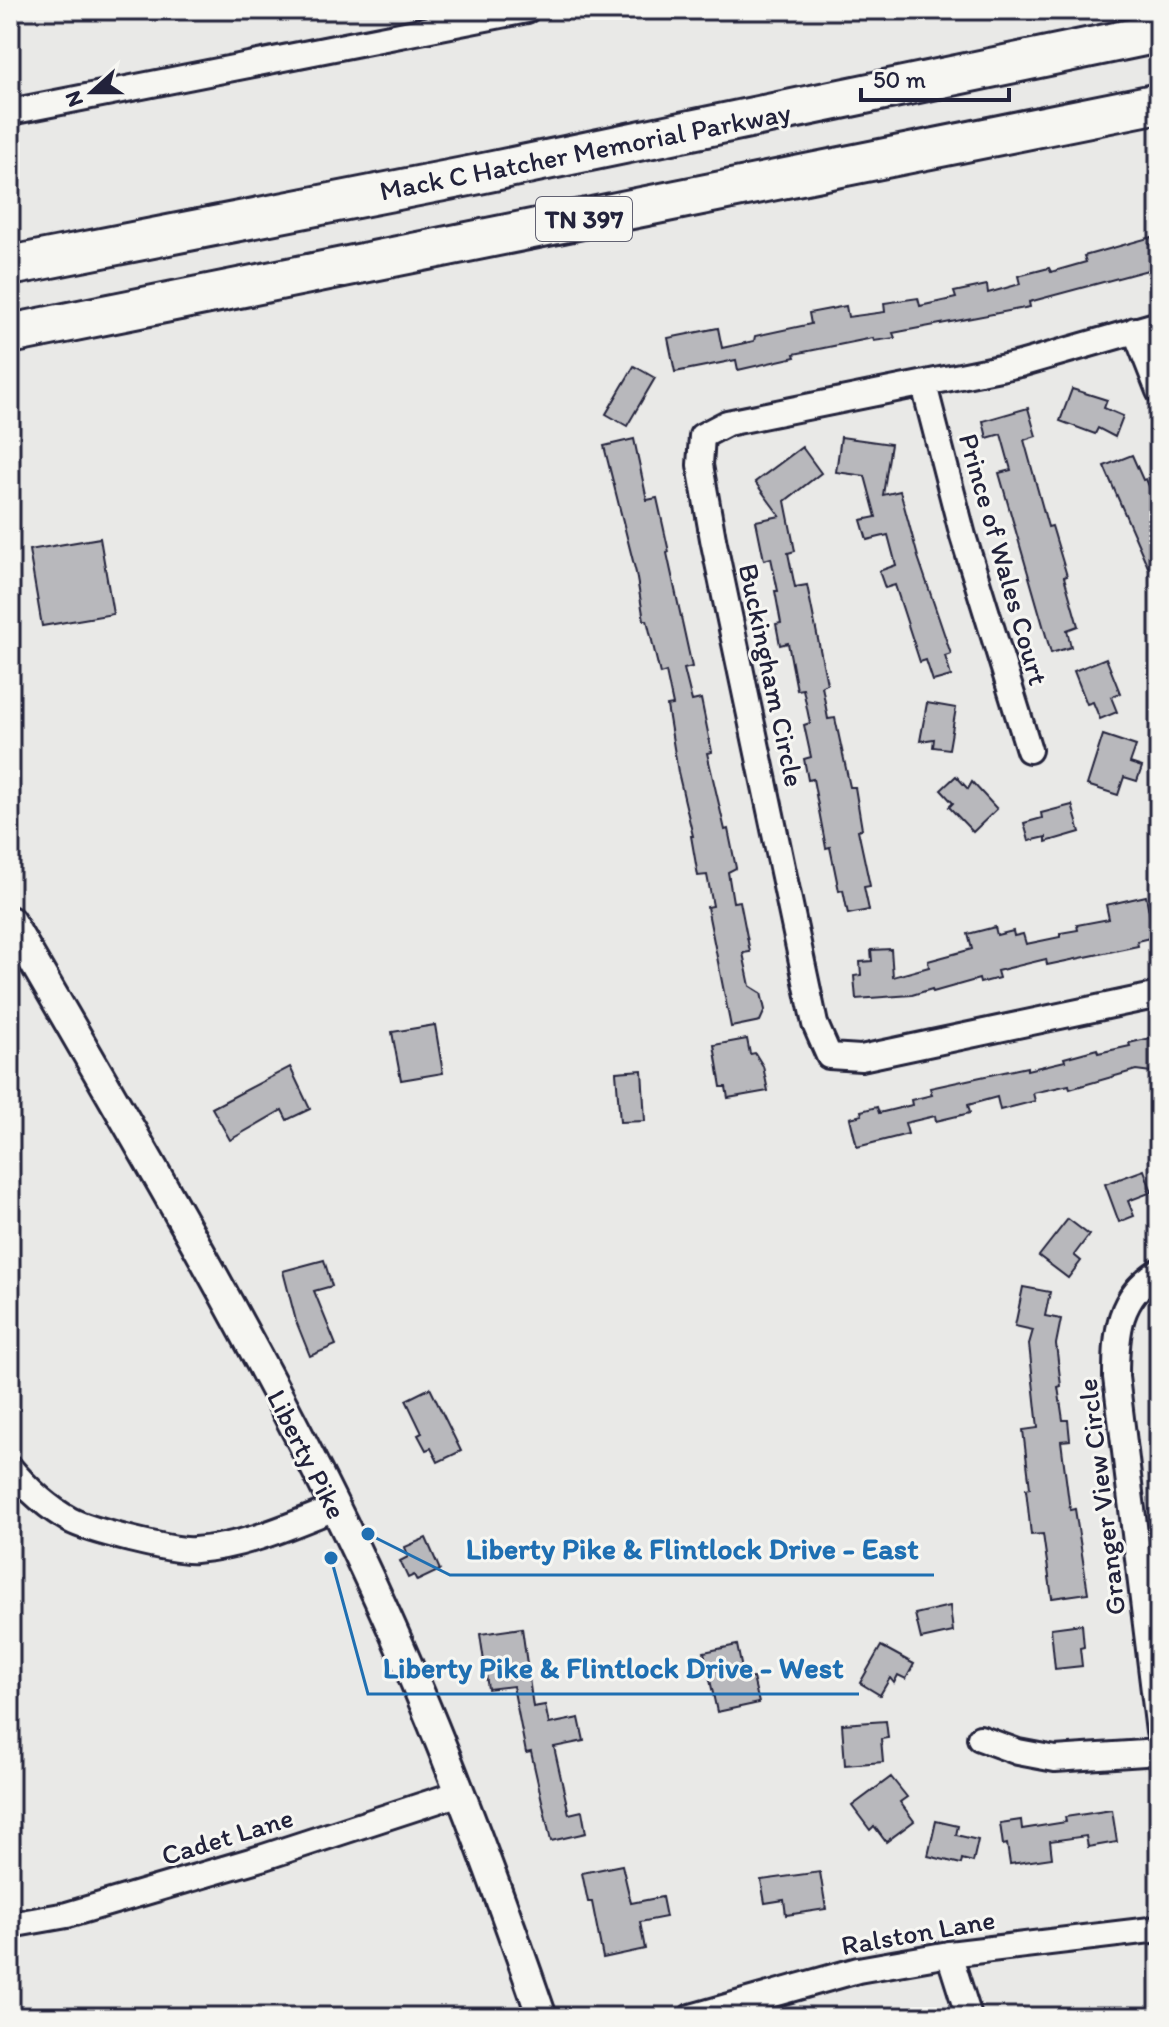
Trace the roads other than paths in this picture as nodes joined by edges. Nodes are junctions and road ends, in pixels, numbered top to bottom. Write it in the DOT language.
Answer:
graph roads {
  1 [pos="527,10"];
  2 [pos="1159,33"];
  3 [pos="1159,103"];
  4 [pos="10,112"];
  5 [pos="10,266"];
  6 [pos="1147,327"];
  7 [pos="10,334"];
  8 [pos="924,385"];
  9 [pos="1159,391"];
  10 [pos="1029,750"];
  11 [pos="10,921"];
  12 [pos="1159,995"];
  13 [pos="1159,1271"];
  14 [pos="10,1468"];
  15 [pos="335,1508"];
  16 [pos="1159,1732"];
  17 [pos="980,1738"];
  18 [pos="1159,1752"];
  19 [pos="460,1793"];
  20 [pos="10,1925"];
  21 [pos="1159,1929"];
  22 [pos="949,1954"];
  23 [pos="542,2017"];
  24 [pos="691,2017"];
  25 [pos="969,2017"];
  1 -- 4 [label="street"];
  2 -- 5 [label="highway, Mack C Hatcher Memorial Parkway / TN 397"];
  3 -- 7 [label="highway, TN 397"];
  6 -- 8 [label="street, Buckingham Circle"];
  6 -- 9 [label="street"];
  8 -- 10 [label="street, Prince of Wales Court"];
  8 -- 12 [label="street, Buckingham Circle"];
  11 -- 15 [label="street, Liberty Pike"];
  13 -- 16 [label="street, Granger View Circle"];
  14 -- 15 [label="street"];
  15 -- 19 [label="street, Liberty Pike"];
  17 -- 18 [label="street"];
  19 -- 20 [label="street, Cadet Lane"];
  19 -- 23 [label="street, Liberty Pike"];
  21 -- 22 [label="street, Ralston Lane"];
  22 -- 24 [label="street, Ralston Lane"];
  22 -- 25 [label="street"];
}
